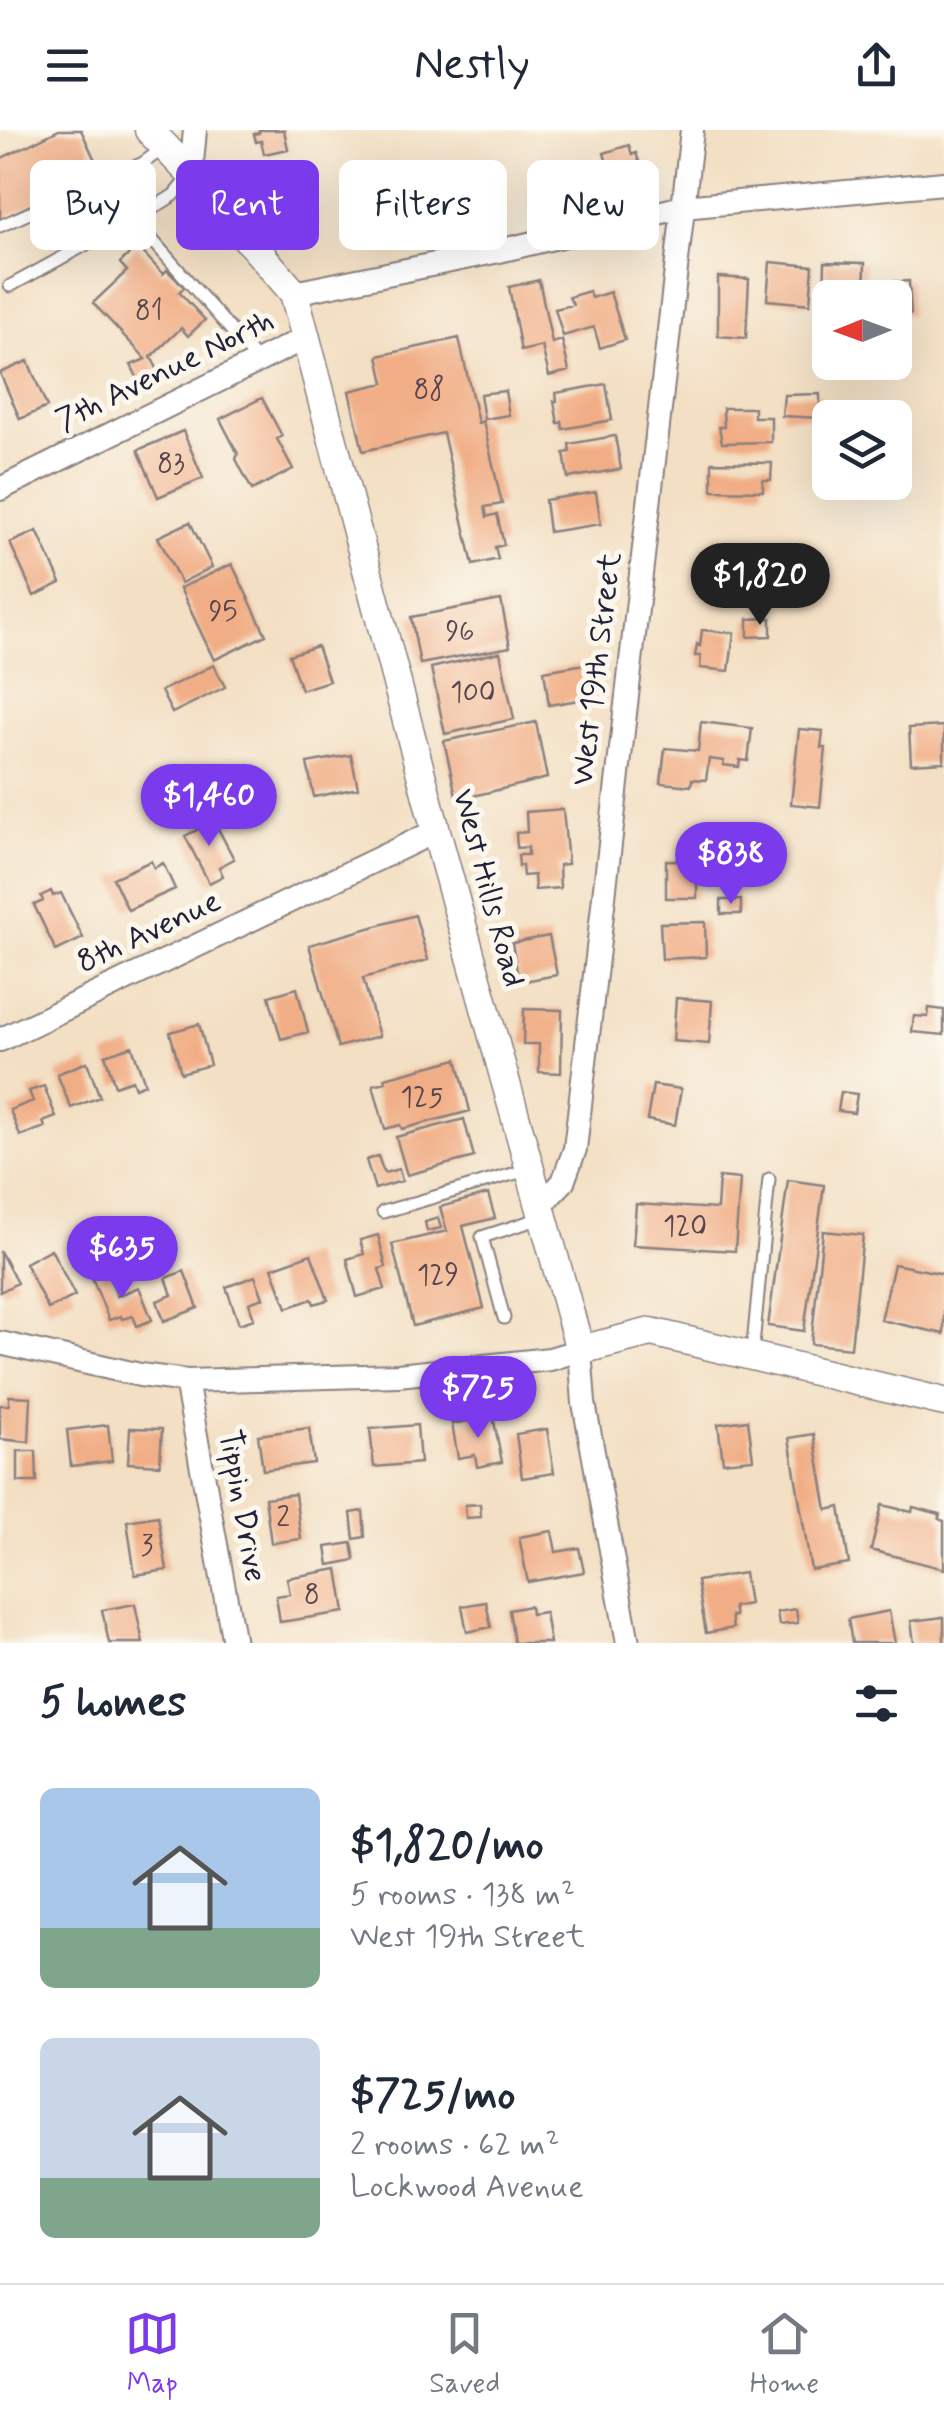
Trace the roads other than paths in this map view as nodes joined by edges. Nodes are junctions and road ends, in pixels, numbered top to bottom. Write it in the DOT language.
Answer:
graph roads {
  1 [pos="196,130"];
  2 [pos="692,130"];
  3 [pos="157,138"];
  4 [pos="178,160"];
  5 [pos="193,160"];
  6 [pos="944,182"];
  7 [pos="684,208"];
  8 [pos="0,226"];
  9 [pos="156,243"];
  10 [pos="76,250"];
  11 [pos="256,250"];
  12 [pos="10,286"];
  13 [pos="294,294"];
  14 [pos="305,338"];
  15 [pos="258,361"];
  16 [pos="0,489"];
  17 [pos="436,831"];
  18 [pos="0,1040"];
  19 [pos="530,1169"];
  20 [pos="769,1178"];
  21 [pos="542,1211"];
  22 [pos="383,1212"];
  23 [pos="504,1318"];
  24 [pos="0,1343"];
  25 [pos="580,1350"];
  26 [pos="752,1356"];
  27 [pos="186,1381"];
  28 [pos="944,1402"];
  29 [pos="234,1643"];
  30 [pos="628,1643"];
  1 -- 5 [label="street"];
  2 -- 7 [label="street, West 19th Street"];
  3 -- 4 [label="street, West Hills Road"];
  3 -- 8 [label="lane"];
  6 -- 7 [label="street"];
  7 -- 13 [label="street"];
  7 -- 21 [label="street, West 19th Street"];
  9 -- 15 [label="lane"];
  10 -- 12 [label="lane"];
  11 -- 13 [label="street, West Hills Road"];
  13 -- 14 [label="street, West Hills Road"];
  14 -- 15 [label="street, 7th Avenue North"];
  14 -- 17 [label="street, West Hills Road"];
  15 -- 16 [label="street, 7th Avenue North"];
  17 -- 18 [label="street, 8th Avenue"];
  17 -- 19 [label="street, West Hills Road"];
  19 -- 21 [label="street, West Hills Road"];
  19 -- 22 [label="lane"];
  20 -- 26 [label="lane"];
  21 -- 23 [label="lane"];
  21 -- 25 [label="street, West Hills Road"];
  24 -- 27 [label="street"];
  25 -- 26 [label="street"];
  25 -- 27 [label="street"];
  25 -- 30 [label="street"];
  26 -- 28 [label="street"];
  27 -- 29 [label="street, Tippin Drive"];
}
